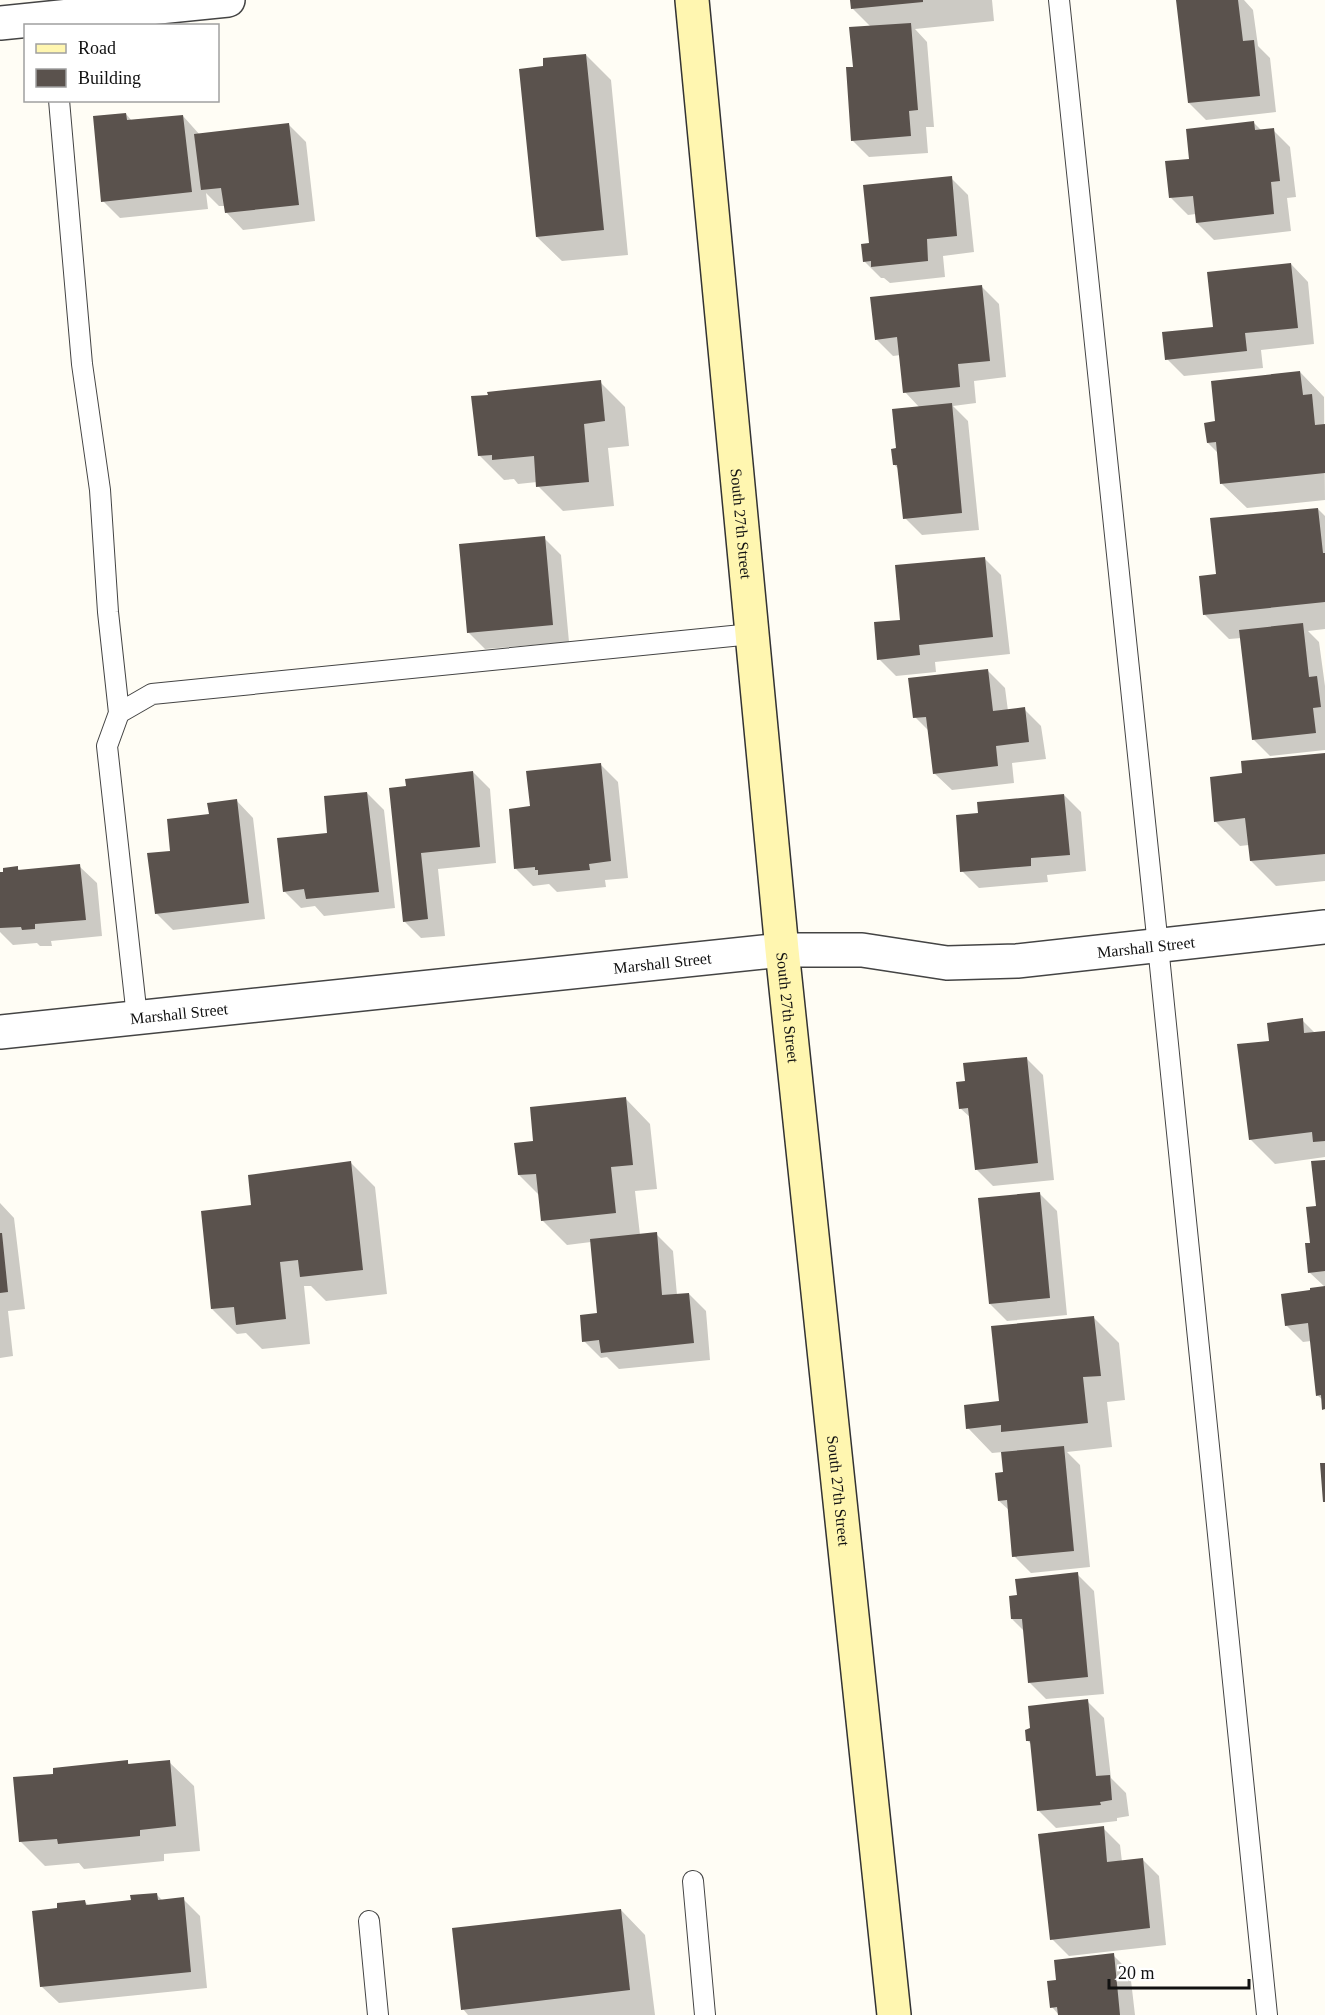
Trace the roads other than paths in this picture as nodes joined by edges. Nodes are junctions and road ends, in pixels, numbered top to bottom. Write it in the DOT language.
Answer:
graph roads {
  1 [pos="228,0"];
  2 [pos="692,0"];
  3 [pos="1059,0"];
  4 [pos="51,14"];
  5 [pos="0,22"];
  6 [pos="59,102"];
  7 [pos="752,634"];
  8 [pos="119,713"];
  9 [pos="1325,927"];
  10 [pos="1158,946"];
  11 [pos="782,950"];
  12 [pos="137,1017"];
  13 [pos="0,1032"];
  14 [pos="693,1881"];
  15 [pos="369,1921"];
  16 [pos="378,2015"];
  17 [pos="705,2015"];
  18 [pos="894,2015"];
  19 [pos="1267,2015"];
  1 -- 4 [label="street"];
  2 -- 7 [label="main road, South 27th Street"];
  3 -- 10 [label="lane"];
  4 -- 5 [label="street"];
  6 -- 8 [label="lane"];
  7 -- 8 [label="lane"];
  7 -- 11 [label="main road, South 27th Street"];
  8 -- 12 [label="lane"];
  9 -- 10 [label="street, Marshall Street"];
  10 -- 11 [label="street, Marshall Street"];
  10 -- 19 [label="lane"];
  11 -- 12 [label="street, Marshall Street"];
  11 -- 18 [label="main road, South 27th Street"];
  12 -- 13 [label="street, Marshall Street"];
  14 -- 17 [label="lane"];
  15 -- 16 [label="lane"];
}
